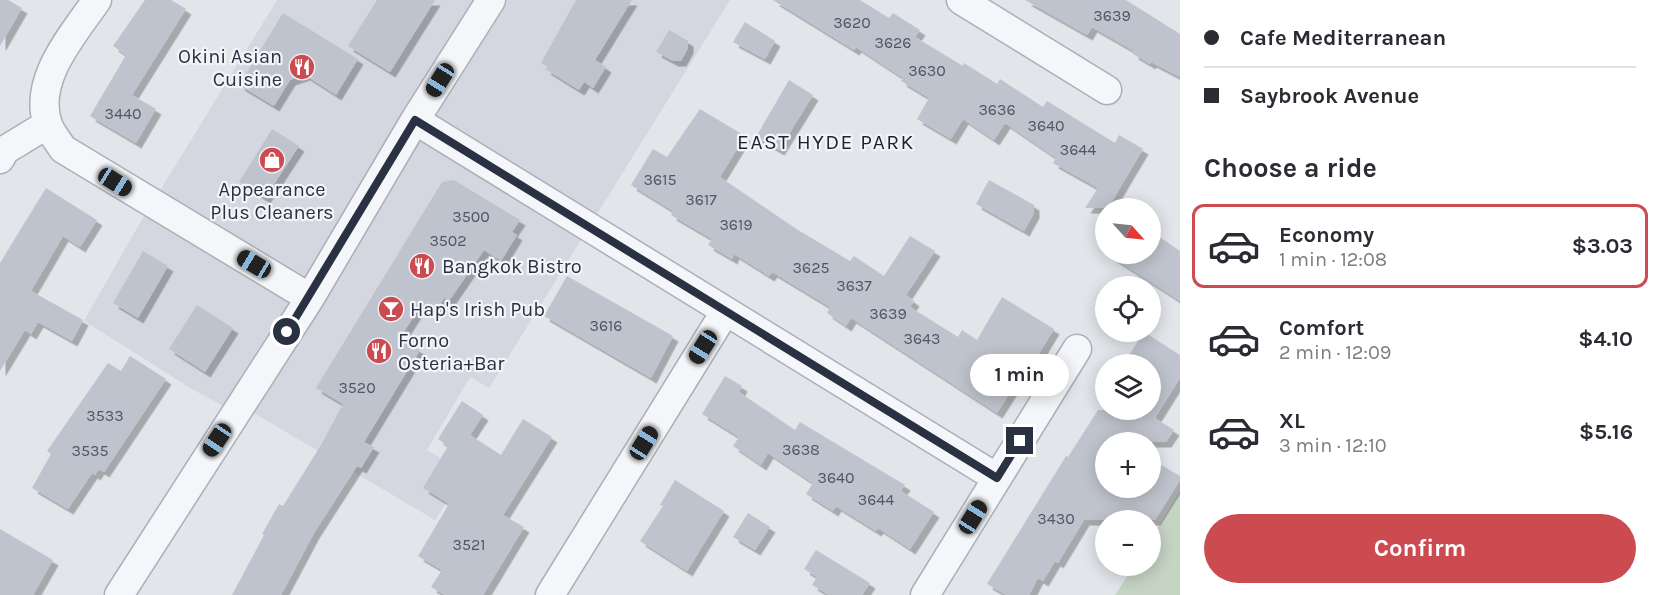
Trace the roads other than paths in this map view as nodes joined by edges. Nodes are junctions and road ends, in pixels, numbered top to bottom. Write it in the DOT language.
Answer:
graph roads {
  1 [pos="96,0"];
  2 [pos="491,0"];
  3 [pos="961,0"];
  4 [pos="1107,90"];
  5 [pos="415,120"];
  6 [pos="48,124"];
  7 [pos="3,154"];
  8 [pos="310,298"];
  9 [pos="725,312"];
  10 [pos="1077,349"];
  11 [pos="997,478"];
  12 [pos="119,595"];
  13 [pos="550,595"];
  14 [pos="925,595"];
  1 -- 6 [label="street"];
  2 -- 5 [label="street"];
  3 -- 4 [label="street"];
  5 -- 8 [label="street"];
  5 -- 9 [label="street"];
  6 -- 7 [label="street"];
  6 -- 8 [label="street"];
  8 -- 12 [label="street"];
  9 -- 11 [label="street"];
  9 -- 13 [label="street"];
  10 -- 11 [label="street"];
  11 -- 14 [label="street"];
}
